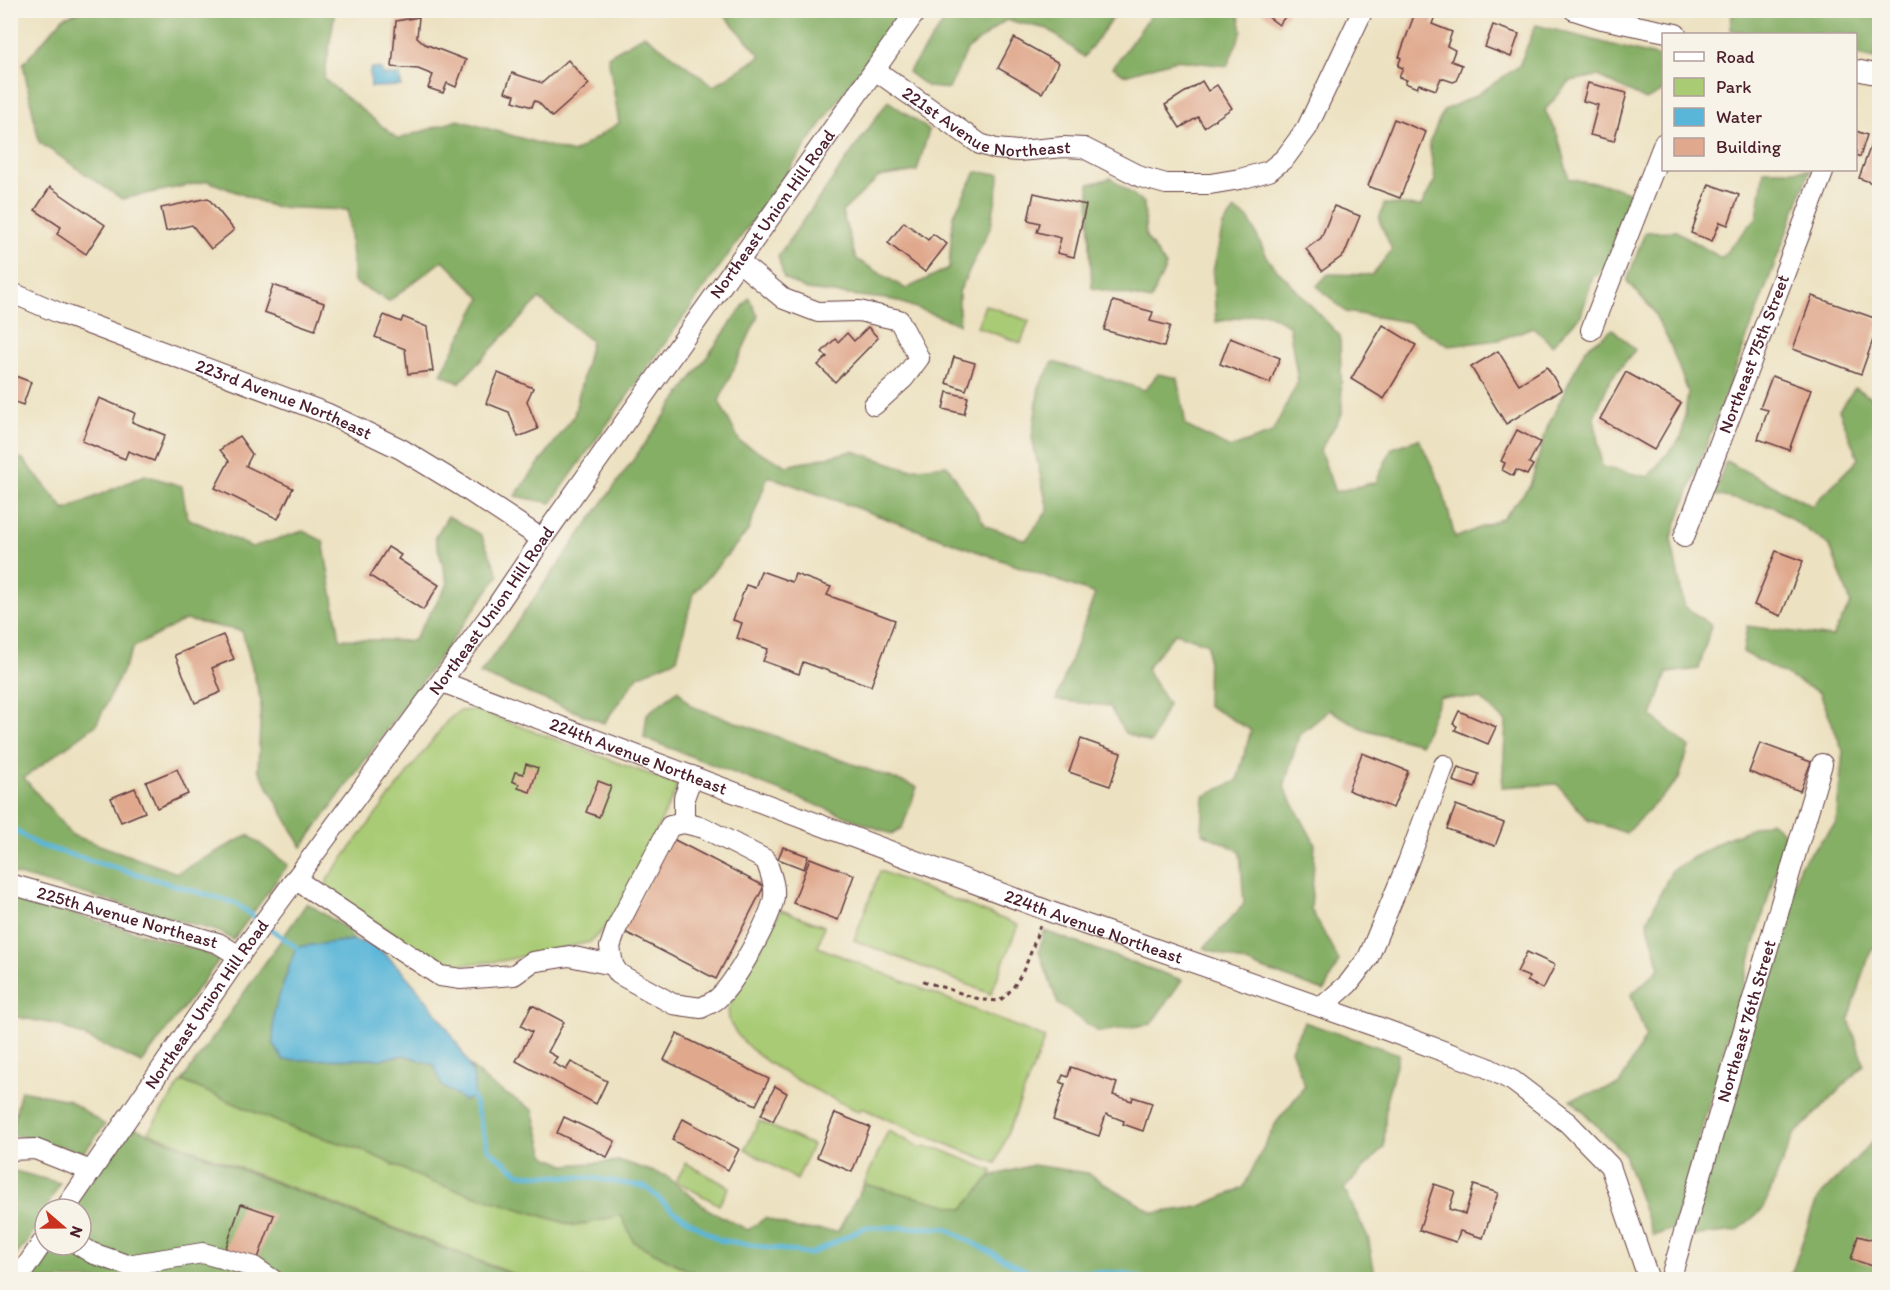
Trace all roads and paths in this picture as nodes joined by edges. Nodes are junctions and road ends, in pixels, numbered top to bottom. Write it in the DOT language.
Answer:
graph roads {
  1 [pos="917,10"];
  2 [pos="1364,10"];
  3 [pos="1574,10"];
  4 [pos="1671,33"];
  5 [pos="875,70"];
  6 [pos="1662,148"];
  7 [pos="1824,171"];
  8 [pos="739,262"];
  9 [pos="10,292"];
  10 [pos="1591,330"];
  11 [pos="874,405"];
  12 [pos="1684,537"];
  13 [pos="542,539"];
  14 [pos="442,682"];
  15 [pos="1822,764"];
  16 [pos="1444,765"];
  17 [pos="692,776"];
  18 [pos="684,823"];
  19 [pos="295,879"];
  20 [pos="10,884"];
  21 [pos="1046,910"];
  22 [pos="239,956"];
  23 [pos="613,965"];
  24 [pos="923,981"];
  25 [pos="1322,1007"];
  26 [pos="10,1150"];
  27 [pos="91,1171"];
  28 [pos="73,1197"];
  29 [pos="93,1253"];
  30 [pos="33,1257"];
  31 [pos="17,1280"];
  32 [pos="273,1280"];
  33 [pos="1649,1280"];
  34 [pos="1670,1280"];
  1 -- 5 [label="street, Northeast Union Hill Road"];
  2 -- 5 [label="street, 221st Avenue Northeast"];
  3 -- 4 [label="street"];
  5 -- 8 [label="street, Northeast Union Hill Road"];
  6 -- 10 [label="street"];
  7 -- 12 [label="street, Northeast 75th Street"];
  8 -- 11 [label="street"];
  8 -- 13 [label="street, Northeast Union Hill Road"];
  9 -- 13 [label="street, 223rd Avenue Northeast"];
  13 -- 14 [label="street, Northeast Union Hill Road"];
  14 -- 17 [label="street, 224th Avenue Northeast"];
  14 -- 19 [label="street, Northeast Union Hill Road"];
  15 -- 34 [label="street, Northeast 76th Street"];
  16 -- 25 [label="street"];
  17 -- 18 [label="street"];
  17 -- 21 [label="street, 224th Avenue Northeast"];
  18 -- 23 [label="street"];
  18 -- 23 [label="street"];
  19 -- 22 [label="street, Northeast Union Hill Road"];
  19 -- 23 [label="street"];
  20 -- 22 [label="street, 225th Avenue Northeast"];
  21 -- 24 [label="path"];
  21 -- 25 [label="street, 224th Avenue Northeast"];
  22 -- 27 [label="street, Northeast Union Hill Road"];
  25 -- 33 [label="street, 224th Avenue Northeast"];
  26 -- 27 [label="street"];
  27 -- 28 [label="street, Northeast Union Hill Road"];
  29 -- 32 [label="street"];
  30 -- 31 [label="street"];
}
